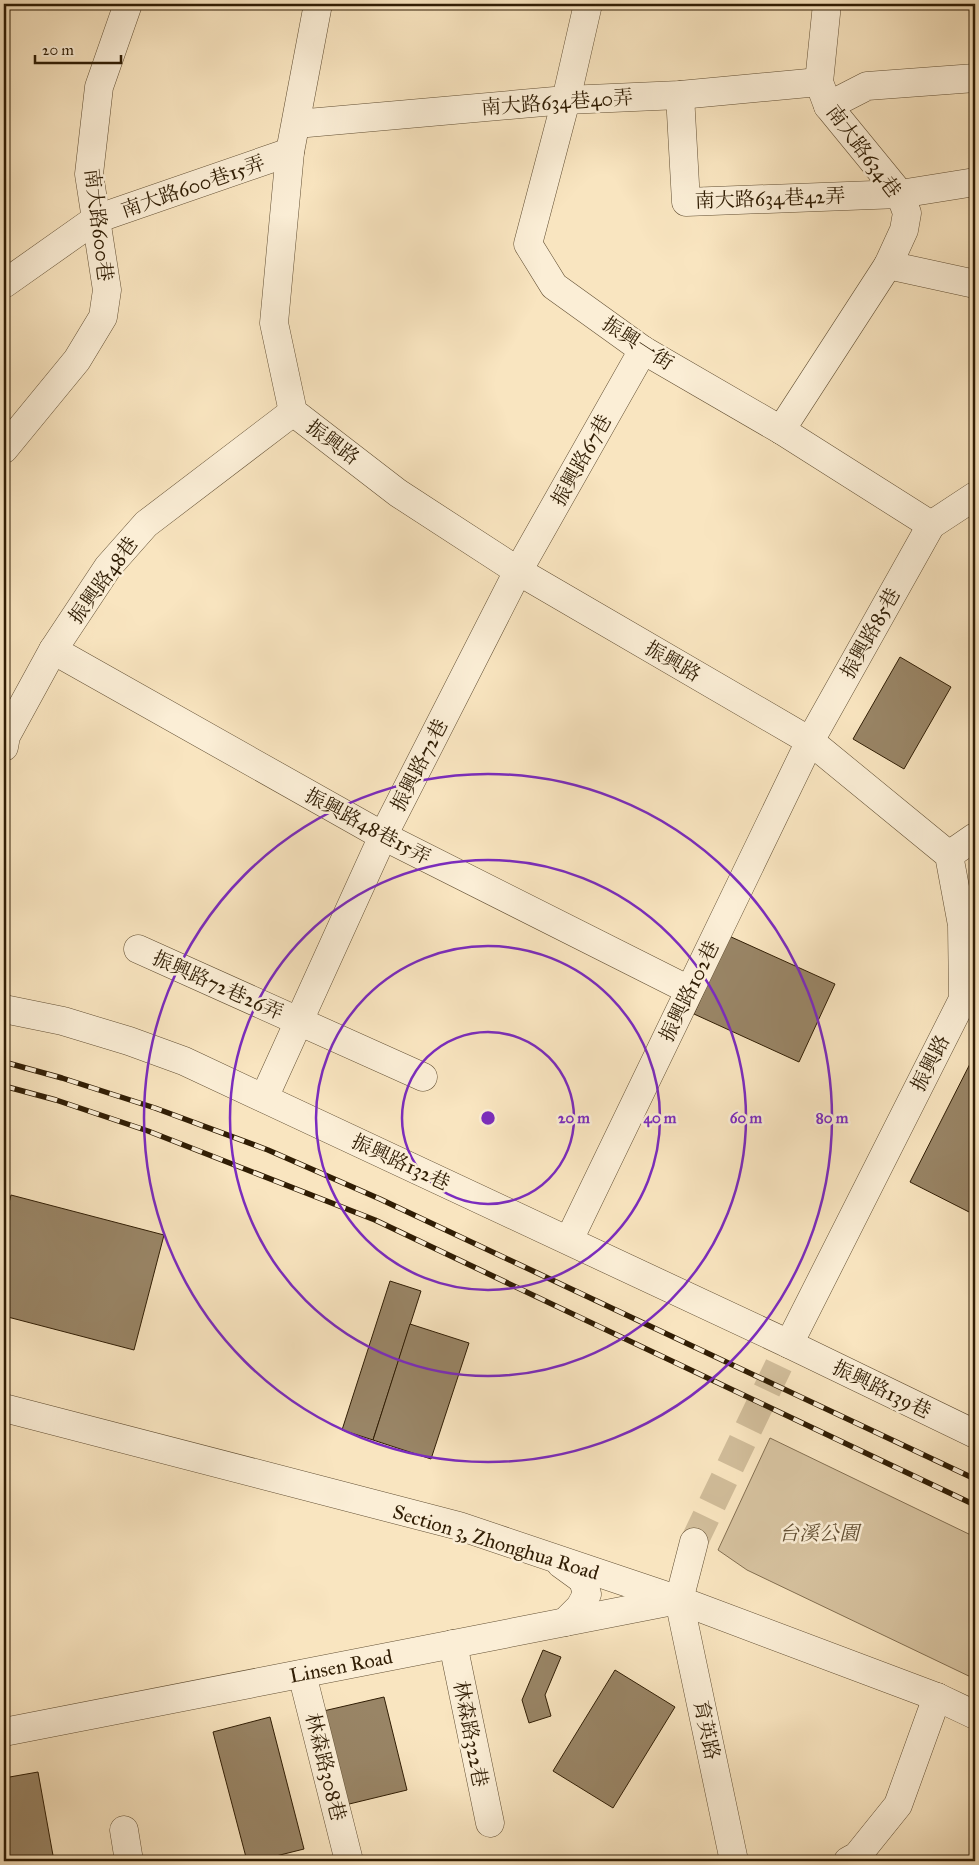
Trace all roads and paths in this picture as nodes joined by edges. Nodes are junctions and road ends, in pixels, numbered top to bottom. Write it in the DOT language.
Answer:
graph roads {
  1 [pos="128,4"];
  2 [pos="318,4"];
  3 [pos="588,4"];
  4 [pos="827,4"];
  5 [pos="975,78"];
  6 [pos="824,94"];
  7 [pos="680,95"];
  8 [pos="566,100"];
  9 [pos="296,124"];
  10 [pos="290,152"];
  11 [pos="975,182"];
  12 [pos="900,194"];
  13 [pos="96,220"];
  14 [pos="888,265"];
  15 [pos="4,284"];
  16 [pos="975,284"];
  17 [pos="643,350"];
  18 [pos="292,412"];
  19 [pos="781,430"];
  20 [pos="4,449"];
  21 [pos="975,496"];
  22 [pos="931,525"];
  23 [pos="518,571"];
  24 [pos="53,650"];
  25 [pos="810,742"];
  26 [pos="4,747"];
  27 [pos="382,836"];
  28 [pos="975,837"];
  29 [pos="949,855"];
  30 [pos="138,949"];
  31 [pos="689,990"];
  32 [pos="969,1001"];
  33 [pos="4,1009"];
  34 [pos="298,1021"];
  35 [pos="423,1077"];
  36 [pos="264,1098"];
  37 [pos="569,1240"];
  38 [pos="789,1344"];
  39 [pos="4,1408"];
  40 [pos="975,1434"];
  41 [pos="694,1542"];
  42 [pos="554,1558"];
  43 [pos="679,1600"];
  44 [pos="565,1622"];
  45 [pos="453,1644"];
  46 [pos="302,1674"];
  47 [pos="937,1697"];
  48 [pos="975,1715"];
  49 [pos="4,1732"];
  50 [pos="490,1823"];
  51 [pos="124,1830"];
  52 [pos="129,1861"];
  53 [pos="349,1861"];
  54 [pos="734,1861"];
  55 [pos="848,1861"];
  1 -- 13 [label="street, 南大路600巷"];
  2 -- 9 [label="street, 振興路"];
  3 -- 8 [label="street, 振興一街"];
  4 -- 6 [label="street, 南大路634巷"];
  5 -- 6 [label="street"];
  6 -- 7 [label="street, 南大路634巷40弄"];
  6 -- 12 [label="street, 南大路634巷"];
  7 -- 8 [label="street, 南大路634巷40弄"];
  7 -- 12 [label="street, 南大路634巷42弄"];
  8 -- 9 [label="street, 南大路634巷40弄"];
  8 -- 17 [label="street, 振興一街"];
  9 -- 10 [label="street, 振興路"];
  10 -- 13 [label="street, 南大路600巷15弄"];
  10 -- 18 [label="street, 振興路"];
  11 -- 12 [label="street"];
  12 -- 14 [label="street, 南大路634巷"];
  13 -- 15 [label="street, 南大路600巷15弄"];
  13 -- 20 [label="street, 南大路600巷"];
  14 -- 16 [label="street"];
  14 -- 19 [label="street, 南大路634巷"];
  17 -- 19 [label="street, 振興一街"];
  17 -- 23 [label="street, 振興路67巷"];
  18 -- 23 [label="street, 振興路"];
  18 -- 24 [label="street, 振興路48巷"];
  19 -- 22 [label="street, 振興一街"];
  21 -- 22 [label="street"];
  22 -- 25 [label="street, 振興路85巷"];
  23 -- 25 [label="street, 振興路"];
  23 -- 27 [label="street, 振興路72巷"];
  24 -- 26 [label="street, 振興路48巷"];
  24 -- 27 [label="street, 振興路48巷15弄"];
  25 -- 29 [label="street, 振興路"];
  25 -- 31 [label="street, 振興路102巷"];
  27 -- 31 [label="street, 振興路48巷15弄"];
  27 -- 34 [label="street, 振興路72巷"];
  28 -- 29 [label="street"];
  29 -- 32 [label="street, 振興路"];
  30 -- 34 [label="street, 振興路72巷26弄"];
  31 -- 37 [label="street, 振興路102巷"];
  32 -- 38 [label="street, 振興路"];
  33 -- 36 [label="street, 振興路132巷"];
  34 -- 35 [label="street, 振興路72巷26弄"];
  34 -- 36 [label="street, 振興路72巷"];
  36 -- 37 [label="street, 振興路132巷"];
  37 -- 38 [label="street, 振興路132巷"];
  38 -- 40 [label="street, 振興路139巷"];
  39 -- 42 [label="street, Section 3, Zhonghua Road"];
  41 -- 43 [label="street"];
  42 -- 43 [label="street, Section 3, Zhonghua Road"];
  42 -- 44 [label="street"];
  43 -- 44 [label="street, Linsen Road"];
  43 -- 47 [label="street, Section 3, Zhonghua Road"];
  43 -- 54 [label="street, 育英路"];
  44 -- 45 [label="street, Linsen Road"];
  45 -- 46 [label="street, Linsen Road"];
  45 -- 50 [label="street, 林森路322巷"];
  46 -- 49 [label="street, Linsen Road"];
  46 -- 53 [label="street, 林森路308巷"];
  47 -- 48 [label="street, Section 3, Zhonghua Road"];
  47 -- 55 [label="street"];
  51 -- 52 [label="street"];
}
